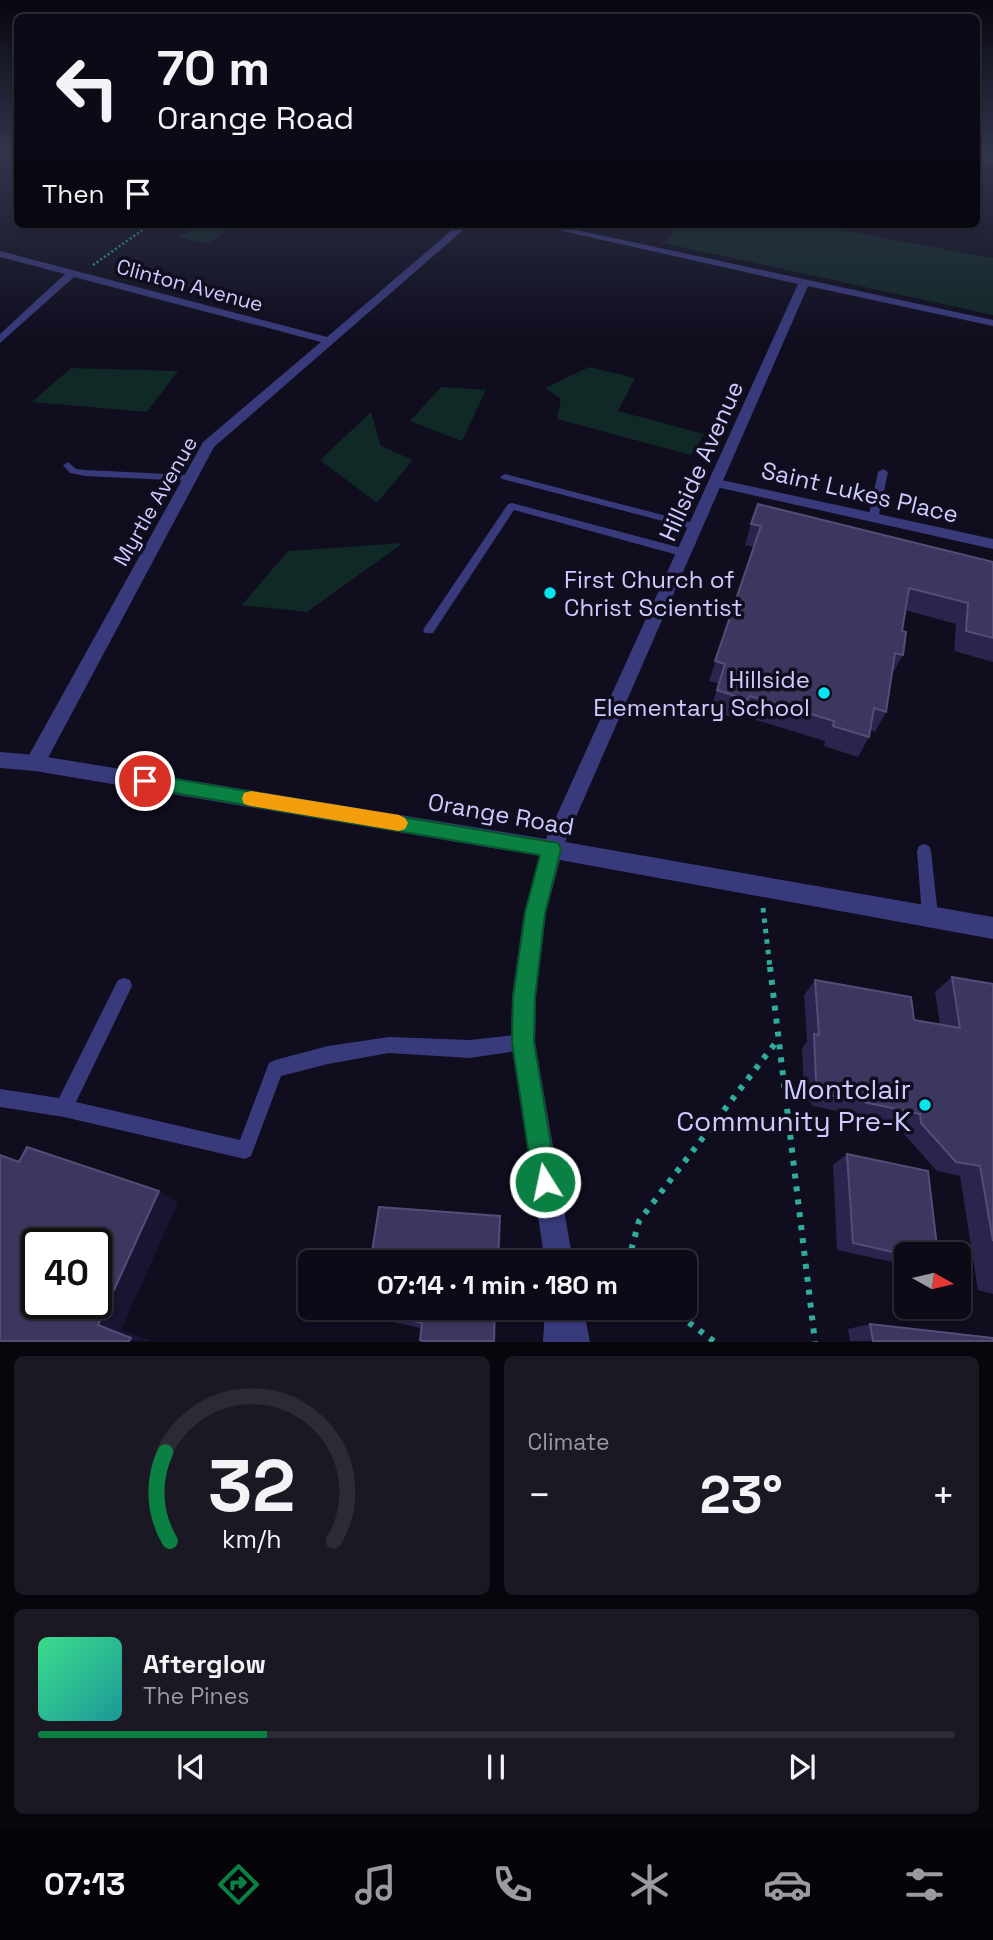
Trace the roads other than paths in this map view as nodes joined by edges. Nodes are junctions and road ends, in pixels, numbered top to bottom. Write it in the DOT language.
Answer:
graph roads {
  1 [pos="460,228"];
  2 [pos="554,228"];
  3 [pos="0,254"];
  4 [pos="75,274"];
  5 [pos="804,283"];
  6 [pos="993,324"];
  7 [pos="0,340"];
  8 [pos="331,341"];
  9 [pos="68,465"];
  10 [pos="883,472"];
  11 [pos="505,477"];
  12 [pos="190,478"];
  13 [pos="717,483"];
  14 [pos="873,519"];
  15 [pos="697,527"];
  16 [pos="993,544"];
  17 [pos="685,553"];
  18 [pos="429,630"];
  19 [pos="0,760"];
  20 [pos="35,763"];
  21 [pos="551,849"];
  22 [pos="924,851"];
  23 [pos="930,916"];
  24 [pos="993,928"];
  25 [pos="124,986"];
  26 [pos="523,1042"];
  27 [pos="0,1098"];
  28 [pos="64,1108"];
  29 [pos="557,1250"];
  30 [pos="559,1320"];
  31 [pos="571,1320"];
  32 [pos="558,1342"];
  33 [pos="575,1342"];
  1 -- 8 [label="street, Myrtle Avenue"];
  2 -- 5 [label="street"];
  3 -- 4 [label="street, Clinton Avenue"];
  4 -- 7 [label="street"];
  4 -- 8 [label="street, Clinton Avenue"];
  5 -- 6 [label="street"];
  5 -- 13 [label="street, Hillside Avenue"];
  8 -- 12 [label="street, Myrtle Avenue"];
  9 -- 12 [label="lane"];
  10 -- 14 [label="lane"];
  11 -- 15 [label="lane"];
  12 -- 20 [label="street, Myrtle Avenue"];
  13 -- 14 [label="street, Saint Lukes Place"];
  13 -- 15 [label="street, Hillside Avenue"];
  14 -- 16 [label="street, Saint Lukes Place"];
  15 -- 17 [label="street, Hillside Avenue"];
  17 -- 18 [label="lane"];
  17 -- 21 [label="street, Hillside Avenue"];
  19 -- 20 [label="street, Orange Road"];
  20 -- 21 [label="street, Orange Road"];
  21 -- 23 [label="street, Orange Road"];
  21 -- 26 [label="street, Hillside Avenue"];
  22 -- 23 [label="lane"];
  23 -- 24 [label="street, Orange Road"];
  25 -- 28 [label="lane"];
  26 -- 28 [label="lane"];
  26 -- 29 [label="street, Hillside Avenue"];
  27 -- 28 [label="lane"];
  30 -- 32 [label="street"];
  31 -- 33 [label="street"];
}
